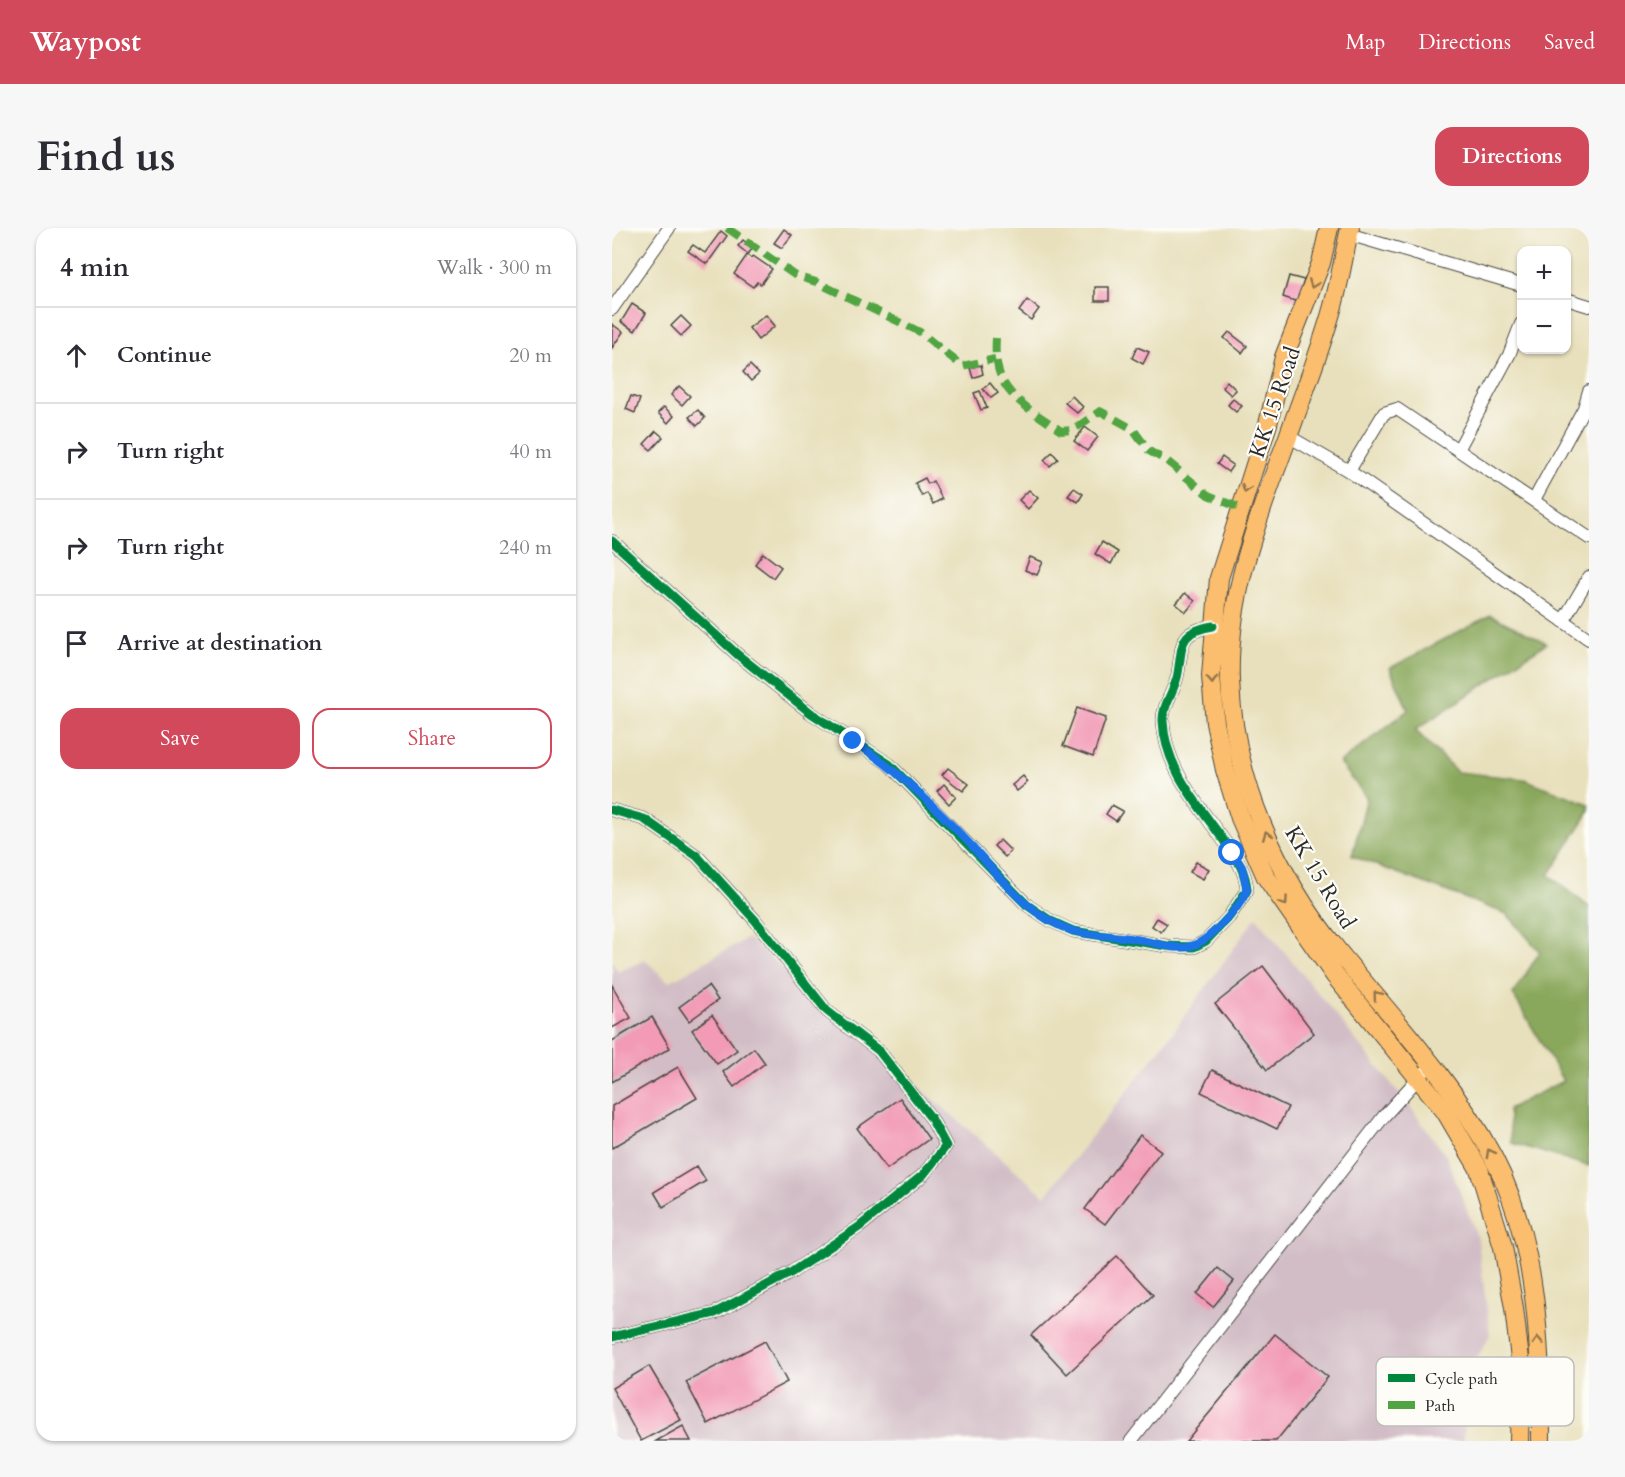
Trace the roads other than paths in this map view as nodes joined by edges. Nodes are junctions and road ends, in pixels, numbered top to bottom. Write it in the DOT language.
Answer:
graph roads {
  1 [pos="669,228"];
  2 [pos="1329,228"];
  3 [pos="1349,231"];
  4 [pos="1517,284"];
  5 [pos="1569,300"];
  6 [pos="1589,306"];
  7 [pos="612,309"];
  8 [pos="1517,334"];
  9 [pos="1589,391"];
  10 [pos="1288,436"];
  11 [pos="1458,450"];
  12 [pos="1349,471"];
  13 [pos="1534,500"];
  14 [pos="1589,538"];
  15 [pos="612,541"];
  16 [pos="1589,577"];
  17 [pos="1563,621"];
  18 [pos="1213,626"];
  19 [pos="1589,639"];
  20 [pos="612,810"];
  21 [pos="1432,1064"];
  22 [pos="1419,1077"];
  23 [pos="612,1337"];
  24 [pos="1519,1357"];
  25 [pos="1538,1357"];
  26 [pos="1519,1426"];
  27 [pos="1540,1426"];
  28 [pos="1131,1441"];
  29 [pos="1519,1441"];
  30 [pos="1541,1441"];
  1 -- 7 [label="street"];
  2 -- 18 [label="highway, KK 15 Road, one-way"];
  3 -- 4 [label="street"];
  3 -- 10 [label="highway, KK 15 Road"];
  5 -- 6 [label="street"];
  8 -- 11 [label="street"];
  9 -- 13 [label="street"];
  10 -- 12 [label="street"];
  21 -- 10 [label="highway, KK 15 Road, one-way"];
  11 -- 12 [label="street"];
  11 -- 13 [label="street"];
  12 -- 17 [label="street"];
  13 -- 14 [label="street"];
  15 -- 18 [label="street"];
  16 -- 17 [label="street"];
  17 -- 19 [label="street"];
  18 -- 22 [label="highway, KK 15 Road, one-way"];
  20 -- 23 [label="street"];
  21 -- 22 [label="street"];
  25 -- 21 [label="highway, KK 15 Road, one-way"];
  22 -- 24 [label="highway, KK 15 Road"];
  22 -- 28 [label="street"];
  26 -- 29 [label="highway, KK 15 Road"];
  30 -- 27 [label="highway, KK 15 Road, one-way"];
}
